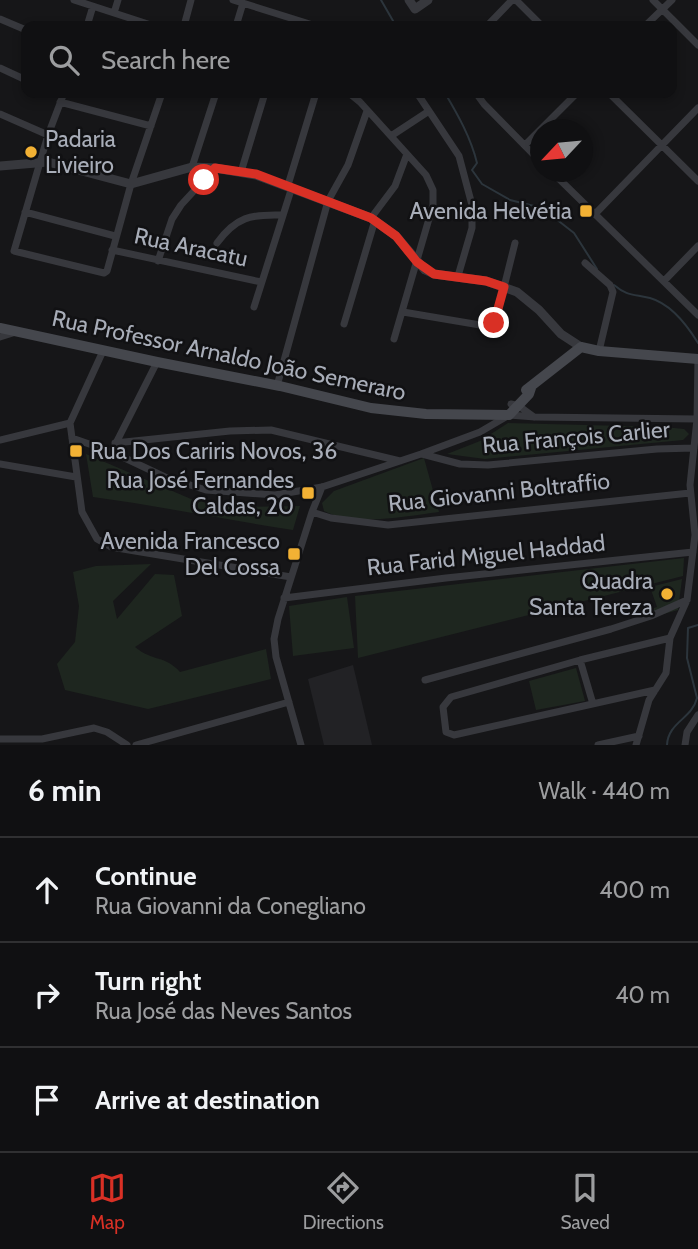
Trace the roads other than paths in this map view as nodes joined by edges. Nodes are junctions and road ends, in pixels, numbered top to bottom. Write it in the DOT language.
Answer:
graph roads {
  1 [pos="74,0"];
  2 [pos="118,0"];
  3 [pos="191,0"];
  4 [pos="233,0"];
  5 [pos="409,0"];
  6 [pos="428,0"];
  7 [pos="514,0"];
  8 [pos="653,0"];
  9 [pos="672,0"];
  10 [pos="243,3"];
  11 [pos="93,6"];
  12 [pos="662,10"];
  13 [pos="114,13"];
  14 [pos="289,18"];
  15 [pos="0,19"];
  16 [pos="88,21"];
  17 [pos="139,21"];
  18 [pos="185,21"];
  19 [pos="238,21"];
  20 [pos="288,21"];
  21 [pos="299,21"];
  22 [pos="492,21"];
  23 [pos="537,21"];
  24 [pos="650,21"];
  25 [pos="673,21"];
  26 [pos="677,25"];
  27 [pos="21,28"];
  28 [pos="698,45"];
  29 [pos="0,68"];
  30 [pos="21,78"];
  31 [pos="59,98"];
  32 [pos="66,98"];
  33 [pos="160,98"];
  34 [pos="214,98"];
  35 [pos="263,98"];
  36 [pos="315,98"];
  37 [pos="354,98"];
  38 [pos="420,98"];
  39 [pos="480,98"];
  40 [pos="572,98"];
  41 [pos="614,98"];
  42 [pos="698,108"];
  43 [pos="367,111"];
  44 [pos="429,111"];
  45 [pos="0,114"];
  46 [pos="151,126"];
  47 [pos="48,135"];
  48 [pos="391,136"];
  49 [pos="525,145"];
  50 [pos="662,145"];
  51 [pos="530,150"];
  52 [pos="407,153"];
  53 [pos="40,162"];
  54 [pos="0,166"];
  55 [pos="192,167"];
  56 [pos="215,168"];
  57 [pos="241,172"];
  58 [pos="698,181"];
  59 [pos="563,182"];
  60 [pos="131,184"];
  61 [pos="290,186"];
  62 [pos="328,201"];
  63 [pos="25,212"];
  64 [pos="596,213"];
  65 [pos="282,215"];
  66 [pos="373,219"];
  67 [pos="115,236"];
  68 [pos="217,243"];
  69 [pos="515,243"];
  70 [pos="112,250"];
  71 [pos="697,250"];
  72 [pos="158,261"];
  73 [pos="417,262"];
  74 [pos="585,263"];
  75 [pos="458,276"];
  76 [pos="664,281"];
  77 [pos="261,282"];
  78 [pos="504,287"];
  79 [pos="254,307"];
  80 [pos="403,312"];
  81 [pos="698,315"];
  82 [pos="344,324"];
  83 [pos="0,327"];
  84 [pos="17,331"];
  85 [pos="0,337"];
  86 [pos="394,339"];
  87 [pos="581,347"];
  88 [pos="103,351"];
  89 [pos="599,351"];
  90 [pos="285,355"];
  91 [pos="296,357"];
  92 [pos="698,359"];
  93 [pos="157,362"];
  94 [pos="277,386"];
  95 [pos="510,410"];
  96 [pos="535,417"];
  97 [pos="697,419"];
  98 [pos="70,423"];
  99 [pos="1,437"];
  100 [pos="72,439"];
  101 [pos="116,443"];
  102 [pos="694,447"];
  103 [pos="111,452"];
  104 [pos="421,454"];
  105 [pos="401,461"];
  106 [pos="0,464"];
  107 [pos="76,477"];
  108 [pos="322,487"];
  109 [pos="691,493"];
  110 [pos="312,512"];
  111 [pos="693,552"];
  112 [pos="291,577"];
  113 [pos="285,598"];
  114 [pos="687,600"];
  115 [pos="670,638"];
  116 [pos="580,660"];
  117 [pos="425,680"];
  118 [pos="655,690"];
  119 [pos="289,702"];
  120 [pos="593,704"];
  121 [pos="698,715"];
  122 [pos="639,736"];
  123 [pos="0,739"];
  124 [pos="300,744"];
  125 [pos="127,745"];
  126 [pos="135,745"];
  127 [pos="290,745"];
  128 [pos="598,745"];
  129 [pos="636,745"];
  130 [pos="685,745"];
  1 -- 11 [label="street"];
  2 -- 13 [label="street"];
  3 -- 18 [label="street"];
  4 -- 10 [label="street"];
  5 -- 6 [label="street"];
  7 -- 22 [label="street"];
  7 -- 23 [label="street"];
  8 -- 12 [label="street"];
  9 -- 12 [label="street"];
  10 -- 14 [label="street"];
  10 -- 19 [label="street"];
  11 -- 13 [label="street"];
  11 -- 16 [label="street"];
  12 -- 24 [label="street"];
  12 -- 25 [label="street"];
  13 -- 17 [label="street"];
  14 -- 20 [label="street"];
  14 -- 21 [label="street"];
  15 -- 27 [label="street"];
  26 -- 28 [label="street"];
  29 -- 30 [label="street"];
  31 -- 47 [label="street"];
  32 -- 46 [label="street"];
  33 -- 46 [label="street"];
  34 -- 55 [label="street"];
  35 -- 57 [label="street"];
  36 -- 61 [label="street"];
  37 -- 43 [label="street"];
  38 -- 44 [label="street"];
  39 -- 49 [label="street"];
  40 -- 49 [label="street"];
  41 -- 50 [label="street"];
  42 -- 50 [label="street"];
  43 -- 48 [label="street"];
  43 -- 62 [label="street"];
  44 -- 48 [label="street"];
  44 -- 75 [label="street"];
  45 -- 47 [label="street"];
  46 -- 60 [label="street"];
  47 -- 53 [label="street"];
  48 -- 52 [label="street"];
  49 -- 51 [label="street"];
  50 -- 58 [label="street"];
  50 -- 64 [label="street"];
  52 -- 66 [label="street"];
  52 -- 73 [label="street"];
  53 -- 54 [label="street"];
  53 -- 60 [label="street"];
  53 -- 63 [label="street"];
  55 -- 56 [label="street"];
  55 -- 60 [label="street"];
  56 -- 57 [label="street"];
  56 -- 72 [label="street"];
  57 -- 61 [label="street"];
  59 -- 64 [label="street"];
  60 -- 67 [label="street"];
  61 -- 62 [label="street"];
  61 -- 65 [label="street"];
  62 -- 66 [label="street"];
  62 -- 90 [label="street"];
  63 -- 67 [label="street"];
  63 -- 70 [label="street"];
  64 -- 76 [label="street"];
  65 -- 68 [label="street"];
  65 -- 77 [label="street"];
  66 -- 73 [label="street"];
  66 -- 82 [label="street"];
  67 -- 70 [label="street"];
  69 -- 78 [label="street"];
  70 -- 72 [label="street, Rua Aracatu"];
  71 -- 76 [label="street"];
  72 -- 77 [label="street, Rua Aracatu"];
  73 -- 75 [label="street"];
  73 -- 80 [label="street"];
  74 -- 89 [label="street"];
  75 -- 78 [label="street"];
  76 -- 81 [label="street"];
  77 -- 79 [label="street"];
  78 -- 80 [label="street"];
  78 -- 87 [label="street"];
  80 -- 86 [label="street"];
  83 -- 84 [label="main road, Rua Professor Arnaldo João Semeraro"];
  84 -- 85 [label="street"];
  84 -- 88 [label="main road, Rua Professor Arnaldo João Semeraro"];
  87 -- 89 [label="main road"];
  87 -- 95 [label="main road"];
  88 -- 93 [label="main road, Rua Professor Arnaldo João Semeraro"];
  88 -- 98 [label="street"];
  89 -- 92 [label="main road"];
  90 -- 91 [label="street"];
  90 -- 94 [label="street"];
  92 -- 97 [label="street"];
  93 -- 94 [label="main road, Rua Professor Arnaldo João Semeraro"];
  93 -- 101 [label="street"];
  94 -- 95 [label="main road, Rua Professor Arnaldo João Semeraro"];
  95 -- 96 [label="street, Rua Professor Arnaldo João Semeraro"];
  95 -- 96 [label="street"];
  95 -- 104 [label="street"];
  96 -- 97 [label="street, Rua Professor Arnaldo João Semeraro"];
  97 -- 102 [label="street"];
  98 -- 99 [label="street"];
  98 -- 100 [label="street"];
  100 -- 103 [label="street"];
  100 -- 107 [label="street"];
  101 -- 103 [label="street"];
  101 -- 105 [label="street"];
  102 -- 104 [label="street, Rua François Carlier"];
  102 -- 109 [label="street"];
  103 -- 108 [label="street"];
  104 -- 105 [label="street"];
  105 -- 108 [label="street"];
  106 -- 107 [label="street"];
  107 -- 112 [label="street"];
  108 -- 110 [label="street"];
  109 -- 110 [label="street, Rua Giovanni Boltraffio"];
  109 -- 111 [label="street"];
  110 -- 112 [label="street"];
  111 -- 113 [label="street, Rua Farid Miguel Haddad"];
  111 -- 114 [label="street"];
  112 -- 113 [label="street"];
  113 -- 119 [label="street"];
  114 -- 115 [label="street"];
  114 -- 117 [label="street"];
  115 -- 116 [label="street"];
  115 -- 118 [label="street"];
  116 -- 120 [label="street"];
  116 -- 120 [label="street"];
  118 -- 120 [label="street"];
  118 -- 122 [label="street"];
  119 -- 124 [label="street"];
  119 -- 126 [label="street"];
  121 -- 130 [label="street"];
  122 -- 128 [label="street"];
  122 -- 129 [label="street"];
  123 -- 125 [label="street"];
  124 -- 127 [label="street"];
}
